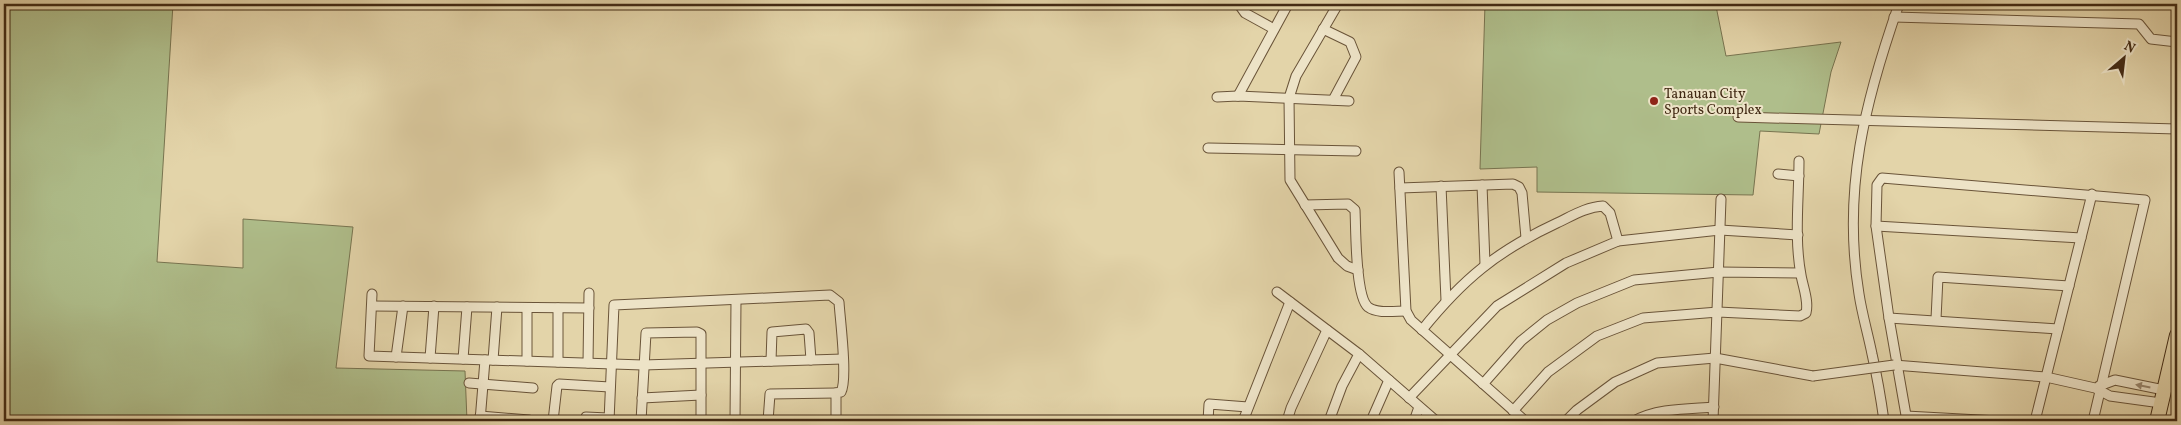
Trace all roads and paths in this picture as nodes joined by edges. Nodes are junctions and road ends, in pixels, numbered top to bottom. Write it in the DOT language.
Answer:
graph roads {
  1 [pos="1241,4"];
  2 [pos="1288,4"];
  3 [pos="1338,4"];
  4 [pos="1899,4"];
  5 [pos="1894,17"];
  6 [pos="1274,29"];
  7 [pos="1323,29"];
  8 [pos="2177,42"];
  9 [pos="1238,96"];
  10 [pos="1217,98"];
  11 [pos="1290,98"];
  12 [pos="1333,100"];
  13 [pos="1350,101"];
  14 [pos="1738,117"];
  15 [pos="1864,121"];
  16 [pos="2177,129"];
  17 [pos="1208,148"];
  18 [pos="1291,150"];
  19 [pos="1356,151"];
  20 [pos="1799,161"];
  21 [pos="1399,172"];
  22 [pos="1778,174"];
  23 [pos="1799,176"];
  24 [pos="1482,185"];
  25 [pos="1440,186"];
  26 [pos="1400,188"];
  27 [pos="2092,194"];
  28 [pos="1721,200"];
  29 [pos="1304,205"];
  30 [pos="1876,226"];
  31 [pos="1720,230"];
  32 [pos="1798,235"];
  33 [pos="1526,238"];
  34 [pos="2081,238"];
  35 [pos="1618,241"];
  36 [pos="1485,264"];
  37 [pos="1358,270"];
  38 [pos="1720,272"];
  39 [pos="1800,273"];
  40 [pos="2069,286"];
  41 [pos="1277,292"];
  42 [pos="589,293"];
  43 [pos="372,294"];
  44 [pos="736,300"];
  45 [pos="1446,300"];
  46 [pos="1290,302"];
  47 [pos="372,306"];
  48 [pos="403,306"];
  49 [pos="434,306"];
  50 [pos="467,307"];
  51 [pos="497,307"];
  52 [pos="527,308"];
  53 [pos="558,308"];
  54 [pos="589,308"];
  55 [pos="1406,310"];
  56 [pos="1718,312"];
  57 [pos="1889,318"];
  58 [pos="1936,320"];
  59 [pos="2058,329"];
  60 [pos="1327,330"];
  61 [pos="1422,330"];
  62 [pos="2177,335"];
  63 [pos="1359,354"];
  64 [pos="1450,354"];
  65 [pos="396,357"];
  66 [pos="430,358"];
  67 [pos="1715,358"];
  68 [pos="463,359"];
  69 [pos="843,359"];
  70 [pos="489,360"];
  71 [pos="811,360"];
  72 [pos="527,361"];
  73 [pos="558,362"];
  74 [pos="771,362"];
  75 [pos="588,363"];
  76 [pos="611,363"];
  77 [pos="701,363"];
  78 [pos="735,363"];
  79 [pos="644,365"];
  80 [pos="1896,365"];
  81 [pos="2046,377"];
  82 [pos="1389,380"];
  83 [pos="470,384"];
  84 [pos="483,384"];
  85 [pos="1483,384"];
  86 [pos="610,387"];
  87 [pos="533,388"];
  88 [pos="2099,388"];
  89 [pos="836,393"];
  90 [pos="701,395"];
  91 [pos="2163,396"];
  92 [pos="642,398"];
  93 [pos="1409,398"];
  94 [pos="1248,407"];
  95 [pos="1419,407"];
  96 [pos="1714,408"];
  97 [pos="1513,411"];
  98 [pos="1907,418"];
  99 [pos="480,419"];
  100 [pos="529,420"];
  101 [pos="609,420"];
  102 [pos="1957,420"];
  103 [pos="553,421"];
  104 [pos="585,421"];
  105 [pos="641,421"];
  106 [pos="701,421"];
  107 [pos="735,421"];
  108 [pos="768,421"];
  109 [pos="836,421"];
  110 [pos="1208,421"];
  111 [pos="1243,421"];
  112 [pos="1287,421"];
  113 [pos="1329,421"];
  114 [pos="1371,421"];
  115 [pos="1414,421"];
  116 [pos="1436,421"];
  117 [pos="1525,421"];
  118 [pos="1566,421"];
  119 [pos="1634,421"];
  120 [pos="1713,421"];
  121 [pos="1884,421"];
  122 [pos="1998,421"];
  123 [pos="2035,421"];
  124 [pos="2093,421"];
  125 [pos="2157,421"];
  1 -- 6 [label="street"];
  2 -- 6 [label="street"];
  3 -- 7 [label="street"];
  4 -- 5 [label="street"];
  5 -- 8 [label="street"];
  5 -- 15 [label="street"];
  6 -- 9 [label="street"];
  7 -- 11 [label="street"];
  7 -- 12 [label="street"];
  9 -- 10 [label="street"];
  9 -- 11 [label="street"];
  11 -- 12 [label="street"];
  11 -- 18 [label="street"];
  12 -- 13 [label="street"];
  14 -- 15 [label="street"];
  15 -- 16 [label="street"];
  15 -- 121 [label="street"];
  17 -- 18 [label="street"];
  18 -- 19 [label="street"];
  18 -- 29 [label="street"];
  20 -- 23 [label="street"];
  21 -- 26 [label="street"];
  22 -- 23 [label="street"];
  23 -- 32 [label="street"];
  24 -- 25 [label="street"];
  24 -- 33 [label="street"];
  24 -- 36 [label="street"];
  25 -- 26 [label="street"];
  25 -- 45 [label="street"];
  26 -- 55 [label="street"];
  27 -- 30 [label="street"];
  27 -- 34 [label="street"];
  27 -- 88 [label="street"];
  28 -- 31 [label="street"];
  29 -- 37 [label="street"];
  29 -- 37 [label="street"];
  30 -- 34 [label="street"];
  30 -- 57 [label="street"];
  31 -- 32 [label="street"];
  31 -- 35 [label="street"];
  31 -- 38 [label="street"];
  32 -- 39 [label="street"];
  33 -- 35 [label="street"];
  33 -- 36 [label="street"];
  34 -- 40 [label="street"];
  35 -- 64 [label="street"];
  36 -- 45 [label="street"];
  37 -- 55 [label="street"];
  38 -- 39 [label="street"];
  38 -- 56 [label="street"];
  38 -- 85 [label="street"];
  39 -- 56 [label="street"];
  40 -- 58 [label="street"];
  40 -- 59 [label="street"];
  41 -- 46 [label="street"];
  42 -- 54 [label="street"];
  43 -- 47 [label="street"];
  44 -- 69 [label="street"];
  44 -- 76 [label="street"];
  44 -- 78 [label="street"];
  45 -- 61 [label="street"];
  46 -- 60 [label="street"];
  46 -- 94 [label="street"];
  47 -- 48 [label="street"];
  47 -- 65 [label="street"];
  48 -- 49 [label="street"];
  48 -- 65 [label="street"];
  49 -- 50 [label="street"];
  49 -- 66 [label="street"];
  50 -- 51 [label="street"];
  50 -- 68 [label="street"];
  51 -- 52 [label="street"];
  51 -- 70 [label="street"];
  52 -- 53 [label="street"];
  52 -- 72 [label="street"];
  53 -- 54 [label="street"];
  53 -- 73 [label="street"];
  54 -- 75 [label="street"];
  55 -- 61 [label="street"];
  56 -- 67 [label="street"];
  56 -- 97 [label="street"];
  57 -- 58 [label="street"];
  57 -- 80 [label="street"];
  58 -- 59 [label="street"];
  59 -- 81 [label="street"];
  60 -- 63 [label="street"];
  60 -- 112 [label="street"];
  61 -- 64 [label="street"];
  62 -- 91 [label="highway"];
  63 -- 82 [label="street"];
  63 -- 113 [label="street"];
  64 -- 85 [label="street"];
  64 -- 93 [label="street"];
  65 -- 66 [label="street"];
  66 -- 68 [label="street"];
  67 -- 80 [label="street, bridge"];
  67 -- 96 [label="street"];
  67 -- 118 [label="street"];
  68 -- 70 [label="street"];
  69 -- 71 [label="street"];
  69 -- 89 [label="street"];
  70 -- 72 [label="street"];
  70 -- 84 [label="street"];
  71 -- 74 [label="street"];
  71 -- 74 [label="street"];
  72 -- 73 [label="street"];
  73 -- 75 [label="street"];
  74 -- 78 [label="street"];
  75 -- 76 [label="street"];
  76 -- 79 [label="street"];
  76 -- 86 [label="street"];
  77 -- 78 [label="street"];
  77 -- 79 [label="street"];
  77 -- 79 [label="street"];
  77 -- 90 [label="street"];
  78 -- 107 [label="street"];
  79 -- 92 [label="street"];
  80 -- 81 [label="street"];
  80 -- 98 [label="street"];
  81 -- 88 [label="street"];
  81 -- 123 [label="street"];
  82 -- 93 [label="street"];
  82 -- 114 [label="street"];
  83 -- 84 [label="street"];
  84 -- 87 [label="street"];
  84 -- 99 [label="street"];
  85 -- 97 [label="street"];
  86 -- 101 [label="street"];
  86 -- 103 [label="street"];
  88 -- 91 [label="street"];
  91 -- 88 [label="street, one-way"];
  88 -- 124 [label="street"];
  89 -- 108 [label="street"];
  89 -- 109 [label="street"];
  90 -- 92 [label="street"];
  90 -- 106 [label="street"];
  91 -- 125 [label="highway"];
  92 -- 105 [label="street"];
  93 -- 95 [label="street"];
  94 -- 110 [label="street"];
  94 -- 111 [label="street"];
  95 -- 115 [label="street"];
  95 -- 116 [label="street"];
  96 -- 119 [label="street"];
  96 -- 120 [label="street"];
  97 -- 117 [label="street"];
  98 -- 102 [label="street"];
  99 -- 100 [label="street"];
  101 -- 104 [label="street"];
  102 -- 122 [label="street"];
}
